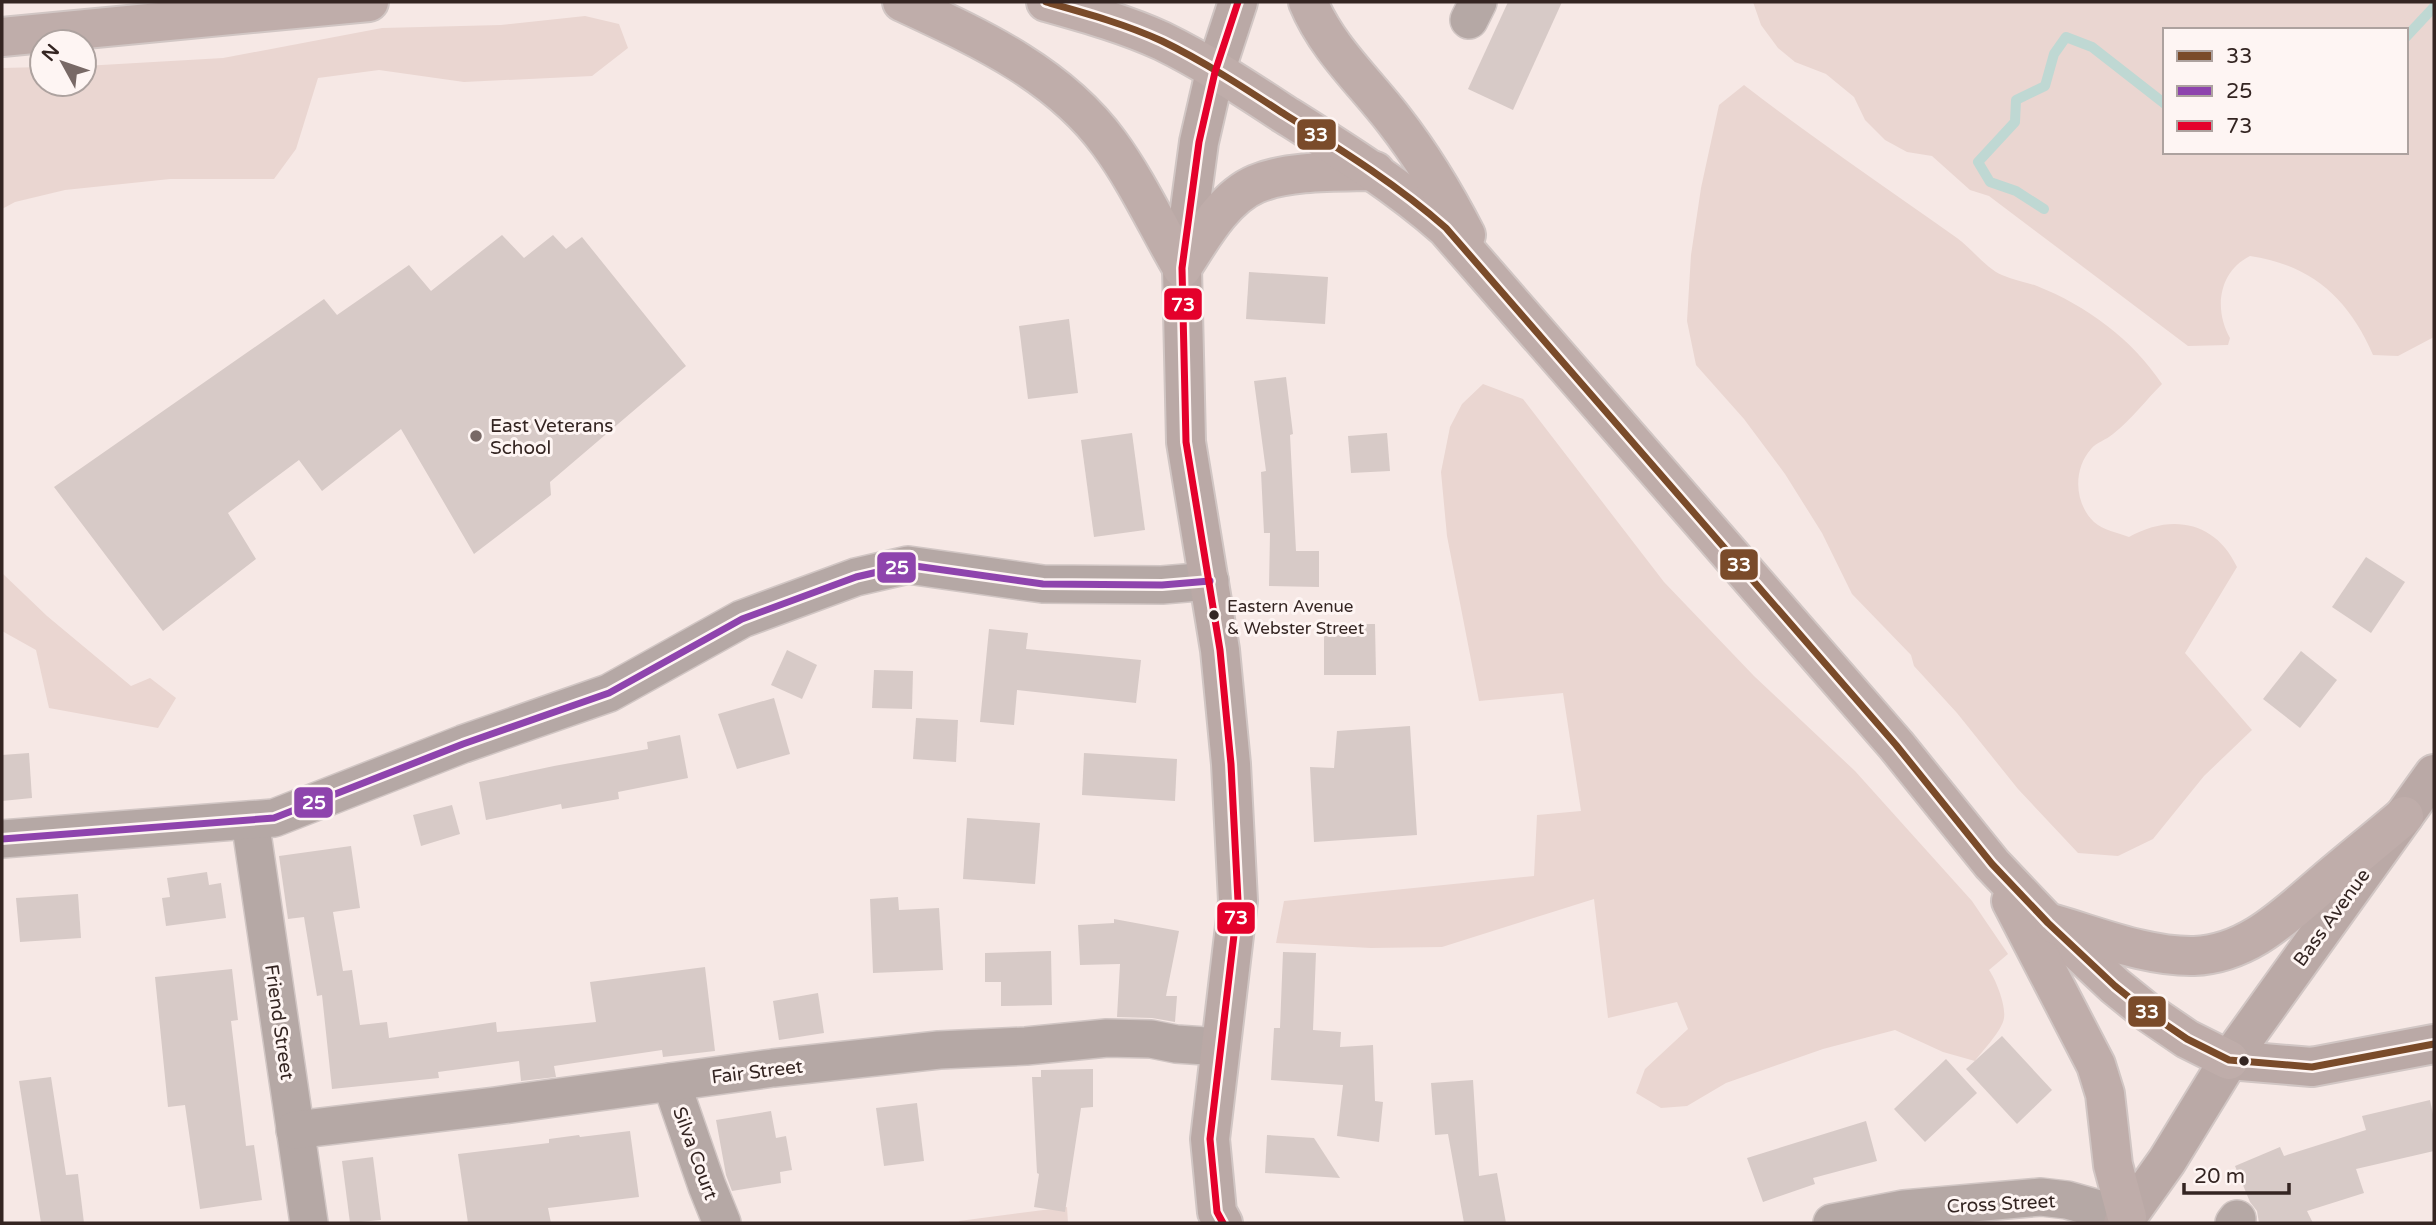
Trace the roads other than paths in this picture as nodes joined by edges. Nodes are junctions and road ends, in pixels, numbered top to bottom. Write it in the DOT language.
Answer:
graph roads {
  1 [pos="369,2"];
  2 [pos="902,2"];
  3 [pos="1046,2"];
  4 [pos="1238,2"];
  5 [pos="1308,2"];
  6 [pos="2,37"];
  7 [pos="1215,72"];
  8 [pos="1374,171"];
  9 [pos="1182,268"];
  10 [pos="1486,274"];
  11 [pos="1210,581"];
  12 [pos="2434,774"];
  13 [pos="2404,816"];
  14 [pos="250,820"];
  15 [pos="2,839"];
  16 [pos="1992,864"];
  17 [pos="2048,923"];
  18 [pos="2434,1045"];
  19 [pos="1221,1047"];
  20 [pos="2229,1060"];
  21 [pos="671,1082"];
  22 [pos="295,1129"];
  23 [pos="2125,1220"];
  24 [pos="309,1223"];
  25 [pos="722,1223"];
  26 [pos="1223,1223"];
  27 [pos="1832,1223"];
  1 -- 6 [label="highway"];
  2 -- 9 [label="highway"];
  3 -- 7 [label="highway"];
  4 -- 7 [label="main road"];
  5 -- 10 [label="highway"];
  7 -- 8 [label="highway"];
  7 -- 9 [label="main road"];
  8 -- 9 [label="highway"];
  8 -- 10 [label="highway"];
  9 -- 11 [label="main road"];
  10 -- 16 [label="highway"];
  11 -- 14 [label="street"];
  11 -- 19 [label="main road"];
  12 -- 13 [label="main road, Bass Avenue"];
  13 -- 17 [label="highway"];
  13 -- 20 [label="main road, Bass Avenue"];
  14 -- 15 [label="street"];
  14 -- 22 [label="street, Friend Street"];
  16 -- 17 [label="highway"];
  16 -- 23 [label="highway"];
  17 -- 20 [label="highway"];
  18 -- 20 [label="main road"];
  19 -- 21 [label="street, Fair Street"];
  19 -- 26 [label="main road"];
  20 -- 23 [label="main road, Bass Avenue"];
  21 -- 22 [label="street, Fair Street"];
  21 -- 25 [label="street, Silva Court"];
  22 -- 24 [label="street, Friend Street"];
  23 -- 27 [label="street, Cross Street"];
}
